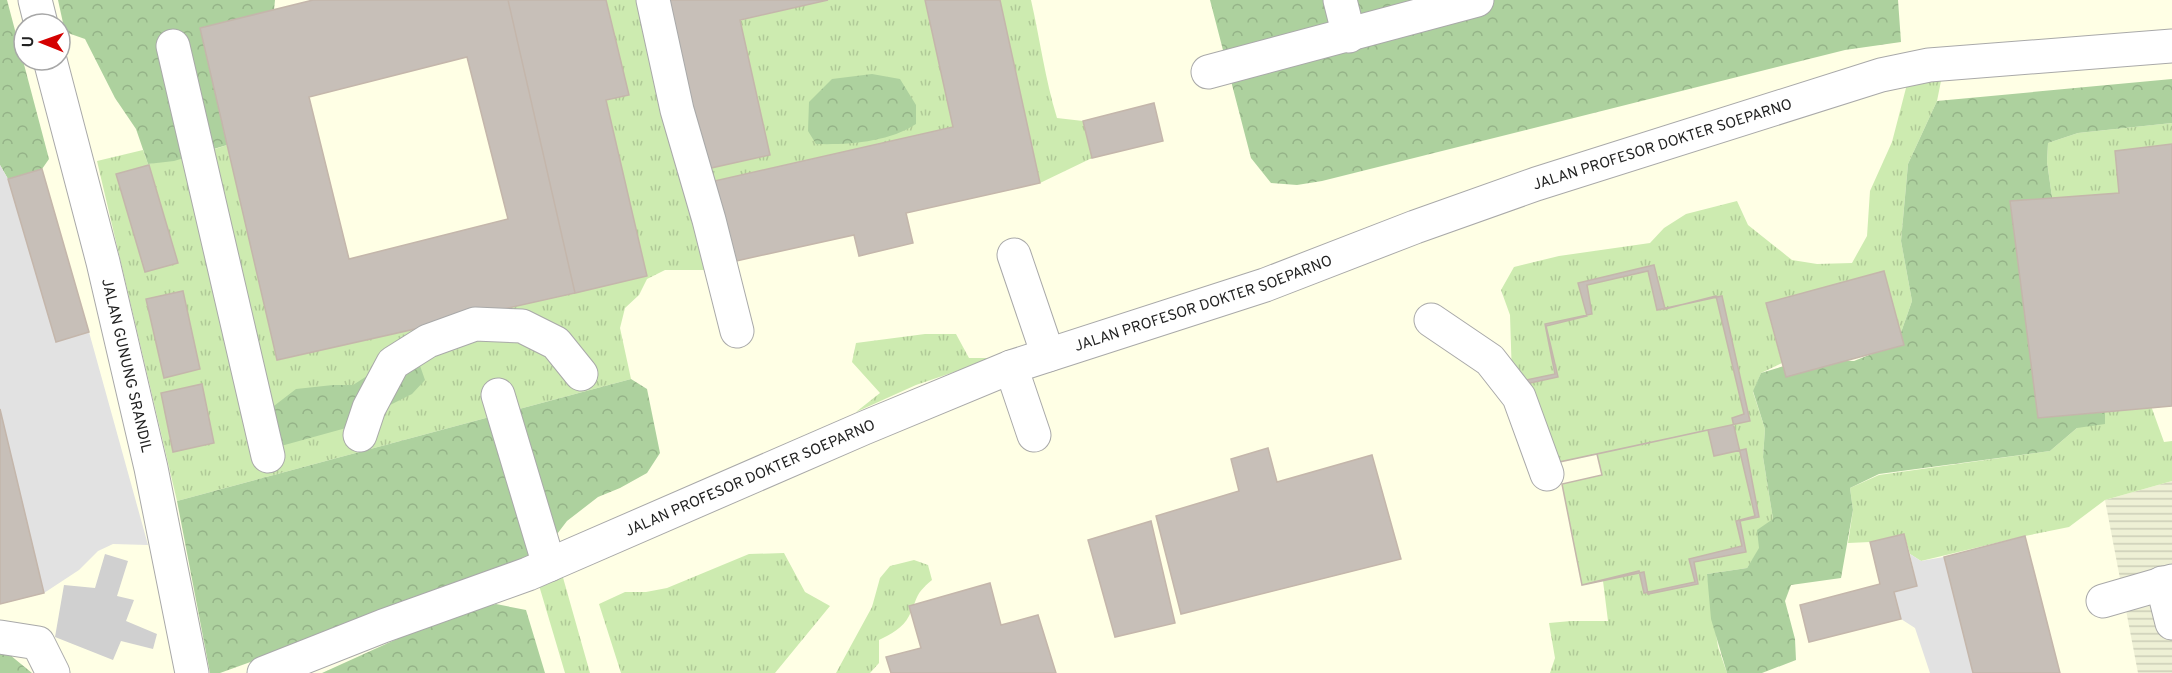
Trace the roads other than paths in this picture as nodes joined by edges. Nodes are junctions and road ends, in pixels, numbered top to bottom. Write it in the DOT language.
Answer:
graph roads {
  1 [pos="653,0"];
  2 [pos="1340,0"];
  3 [pos="1477,0"];
  4 [pos="1349,36"];
  5 [pos="173,46"];
  6 [pos="2172,46"];
  7 [pos="53,72"];
  8 [pos="1209,72"];
  9 [pos="1014,255"];
  10 [pos="1431,320"];
  11 [pos="737,331"];
  12 [pos="1048,355"];
  13 [pos="1011,367"];
  14 [pos="581,374"];
  15 [pos="498,395"];
  16 [pos="360,435"];
  17 [pos="1034,435"];
  18 [pos="268,456"];
  19 [pos="1547,474"];
  20 [pos="549,565"];
  21 [pos="2167,582"];
  22 [pos="2103,601"];
  23 [pos="2172,622"];
  24 [pos="0,637"];
  25 [pos="53,673"];
  26 [pos="192,673"];
  27 [pos="264,673"];
  1 -- 11 [label="street"];
  2 -- 4 [label="street"];
  3 -- 4 [label="street"];
  4 -- 8 [label="street"];
  5 -- 18 [label="street"];
  6 -- 12 [label="street, JALAN PROFESOR DOKTER SOEPARNO"];
  7 -- 26 [label="street, JALAN GUNUNG SRANDIL"];
  9 -- 12 [label="street"];
  10 -- 19 [label="street"];
  12 -- 13 [label="street, JALAN PROFESOR DOKTER SOEPARNO"];
  13 -- 17 [label="street"];
  13 -- 20 [label="street, JALAN PROFESOR DOKTER SOEPARNO"];
  14 -- 16 [label="street"];
  15 -- 20 [label="street"];
  20 -- 27 [label="street, JALAN PROFESOR DOKTER SOEPARNO"];
  21 -- 22 [label="street"];
  21 -- 23 [label="street"];
  24 -- 25 [label="street"];
}
